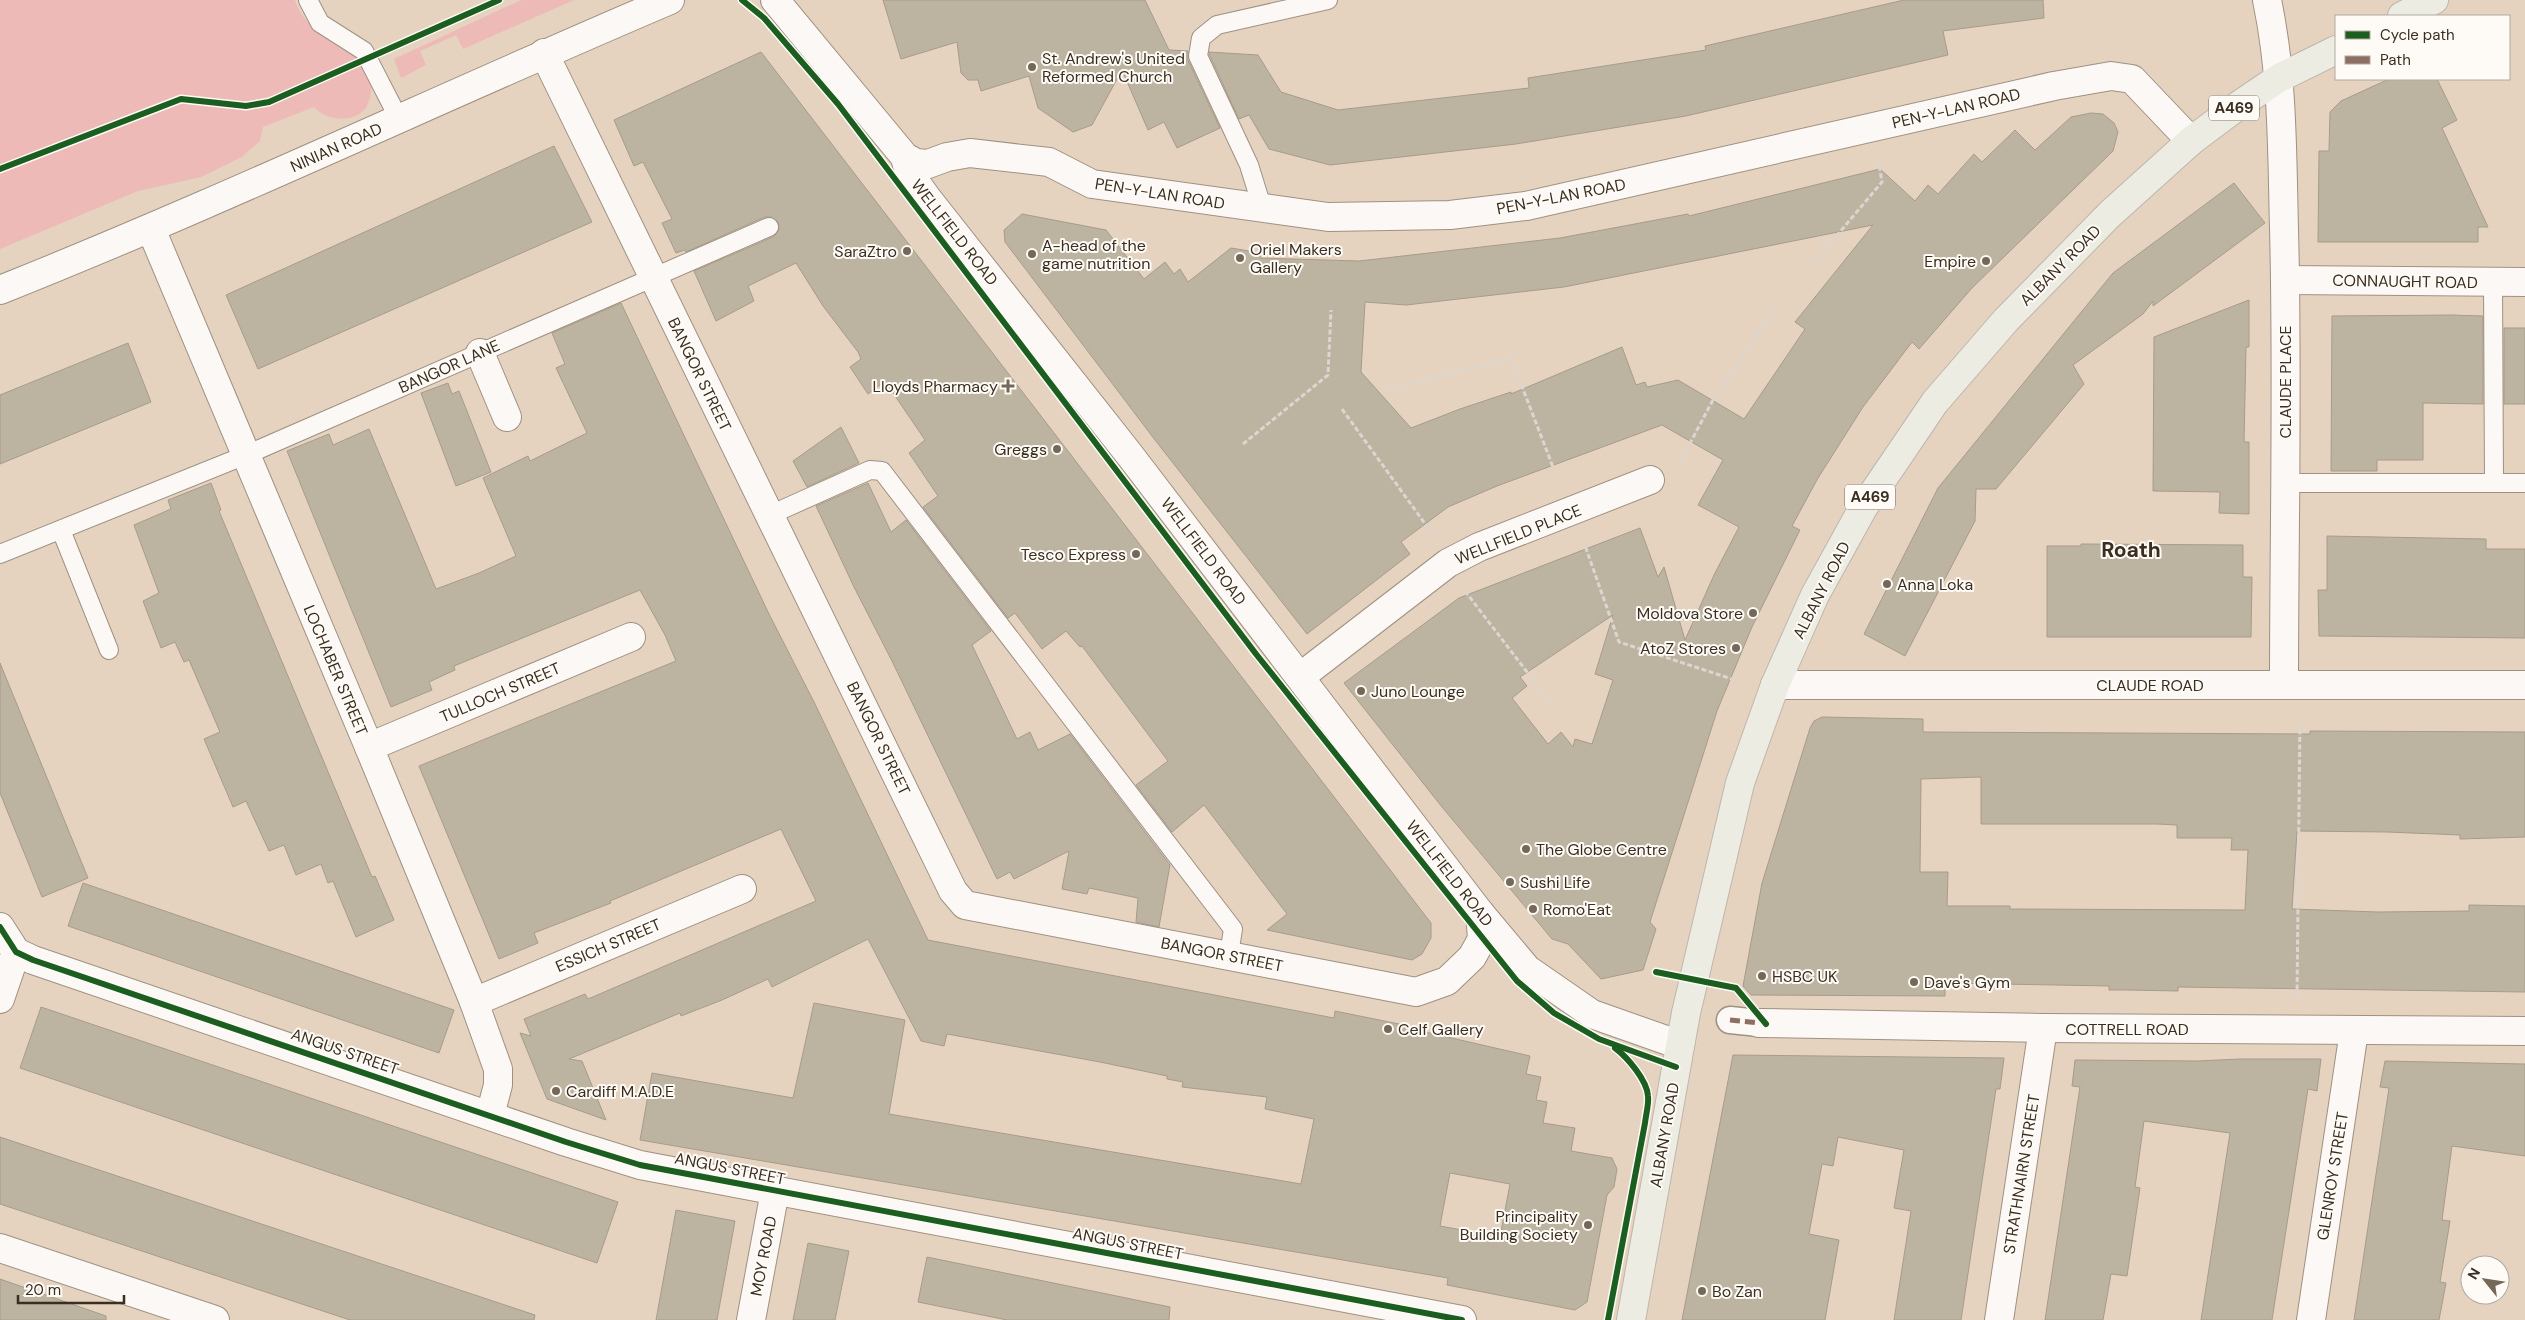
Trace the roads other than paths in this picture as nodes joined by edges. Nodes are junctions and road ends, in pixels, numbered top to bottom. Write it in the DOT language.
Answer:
graph roads {
  1 [pos="308,0"];
  2 [pos="670,0"];
  3 [pos="774,0"];
  4 [pos="1328,0"];
  5 [pos="2267,0"];
  6 [pos="2434,0"];
  7 [pos="2404,15"];
  8 [pos="2335,50"];
  9 [pos="544,53"];
  10 [pos="2279,78"];
  11 [pos="399,119"];
  12 [pos="2191,142"];
  13 [pos="905,157"];
  14 [pos="1262,210"];
  15 [pos="769,227"];
  16 [pos="151,229"];
  17 [pos="652,277"];
  18 [pos="2285,280"];
  19 [pos="2492,282"];
  20 [pos="2525,282"];
  21 [pos="0,290"];
  22 [pos="480,353"];
  23 [pos="507,417"];
  24 [pos="246,455"];
  25 [pos="1650,480"];
  26 [pos="2284,483"];
  27 [pos="2494,483"];
  28 [pos="2525,483"];
  29 [pos="770,515"];
  30 [pos="61,530"];
  31 [pos="0,554"];
  32 [pos="631,637"];
  33 [pos="109,650"];
  34 [pos="1300,677"];
  35 [pos="2292,685"];
  36 [pos="1775,686"];
  37 [pos="2525,686"];
  38 [pos="369,747"];
  39 [pos="742,889"];
  40 [pos="1480,913"];
  41 [pos="0,927"];
  42 [pos="16,952"];
  43 [pos="1229,955"];
  44 [pos="0,999"];
  45 [pos="474,1002"];
  46 [pos="1730,1020"];
  47 [pos="1759,1023"];
  48 [pos="2043,1028"];
  49 [pos="2354,1031"];
  50 [pos="2525,1031"];
  51 [pos="1680,1044"];
  52 [pos="490,1115"];
  53 [pos="775,1192"];
  54 [pos="0,1248"];
  55 [pos="215,1320"];
  56 [pos="751,1320"];
  57 [pos="1462,1320"];
  58 [pos="1631,1320"];
  59 [pos="1999,1320"];
  60 [pos="2311,1320"];
  1 -- 11 [label="lane"];
  2 -- 9 [label="street, NINIAN ROAD"];
  3 -- 13 [label="street, WELLFIELD ROAD"];
  4 -- 14 [label="lane"];
  5 -- 10 [label="street, CLAUDE PLACE"];
  6 -- 7 [label="main road"];
  8 -- 10 [label="main road, ALBANY ROAD / A469"];
  9 -- 11 [label="street, NINIAN ROAD"];
  9 -- 17 [label="street, BANGOR STREET"];
  10 -- 12 [label="main road, ALBANY ROAD / A469"];
  10 -- 18 [label="street, CLAUDE PLACE"];
  11 -- 16 [label="street, NINIAN ROAD"];
  12 -- 14 [label="street, PEN-Y-LAN ROAD"];
  12 -- 36 [label="main road, ALBANY ROAD / A469"];
  13 -- 14 [label="street, PEN-Y-LAN ROAD"];
  13 -- 34 [label="street, WELLFIELD ROAD"];
  15 -- 17 [label="lane, BANGOR LANE"];
  16 -- 21 [label="street, NINIAN ROAD"];
  16 -- 24 [label="street, LOCHABER STREET"];
  17 -- 22 [label="lane, BANGOR LANE"];
  17 -- 29 [label="street, BANGOR STREET"];
  18 -- 19 [label="street, CONNAUGHT ROAD"];
  18 -- 26 [label="street, CLAUDE PLACE"];
  19 -- 20 [label="street, CONNAUGHT ROAD"];
  19 -- 27 [label="lane"];
  22 -- 23 [label="street"];
  22 -- 24 [label="lane, BANGOR LANE"];
  24 -- 30 [label="lane, BANGOR LANE"];
  24 -- 38 [label="street, LOCHABER STREET"];
  25 -- 34 [label="street, WELLFIELD PLACE"];
  26 -- 27 [label="lane"];
  26 -- 35 [label="street, CLAUDE PLACE"];
  27 -- 28 [label="lane"];
  29 -- 43 [label="street, BANGOR STREET"];
  29 -- 43 [label="lane"];
  30 -- 31 [label="lane, BANGOR LANE"];
  30 -- 33 [label="lane"];
  32 -- 38 [label="street, TULLOCH STREET"];
  34 -- 40 [label="street, WELLFIELD ROAD"];
  35 -- 36 [label="street, CLAUDE ROAD"];
  35 -- 37 [label="street, CLAUDE ROAD"];
  36 -- 51 [label="main road, ALBANY ROAD / A469"];
  38 -- 45 [label="street, LOCHABER STREET"];
  39 -- 45 [label="street, ESSICH STREET"];
  40 -- 43 [label="street, BANGOR STREET"];
  40 -- 51 [label="street, WELLFIELD ROAD"];
  41 -- 42 [label="street"];
  42 -- 44 [label="street"];
  42 -- 52 [label="street, ANGUS STREET"];
  45 -- 52 [label="street, LOCHABER STREET"];
  46 -- 47 [label="street, COTTRELL ROAD"];
  47 -- 48 [label="street, COTTRELL ROAD"];
  48 -- 49 [label="street, COTTRELL ROAD"];
  48 -- 59 [label="street, STRATHNAIRN STREET"];
  49 -- 50 [label="street, COTTRELL ROAD"];
  49 -- 60 [label="street, GLENROY STREET"];
  51 -- 58 [label="main road, ALBANY ROAD / A469"];
  52 -- 53 [label="street, ANGUS STREET"];
  53 -- 56 [label="street, MOY ROAD"];
  53 -- 57 [label="street, ANGUS STREET"];
  54 -- 55 [label="street"];
}
